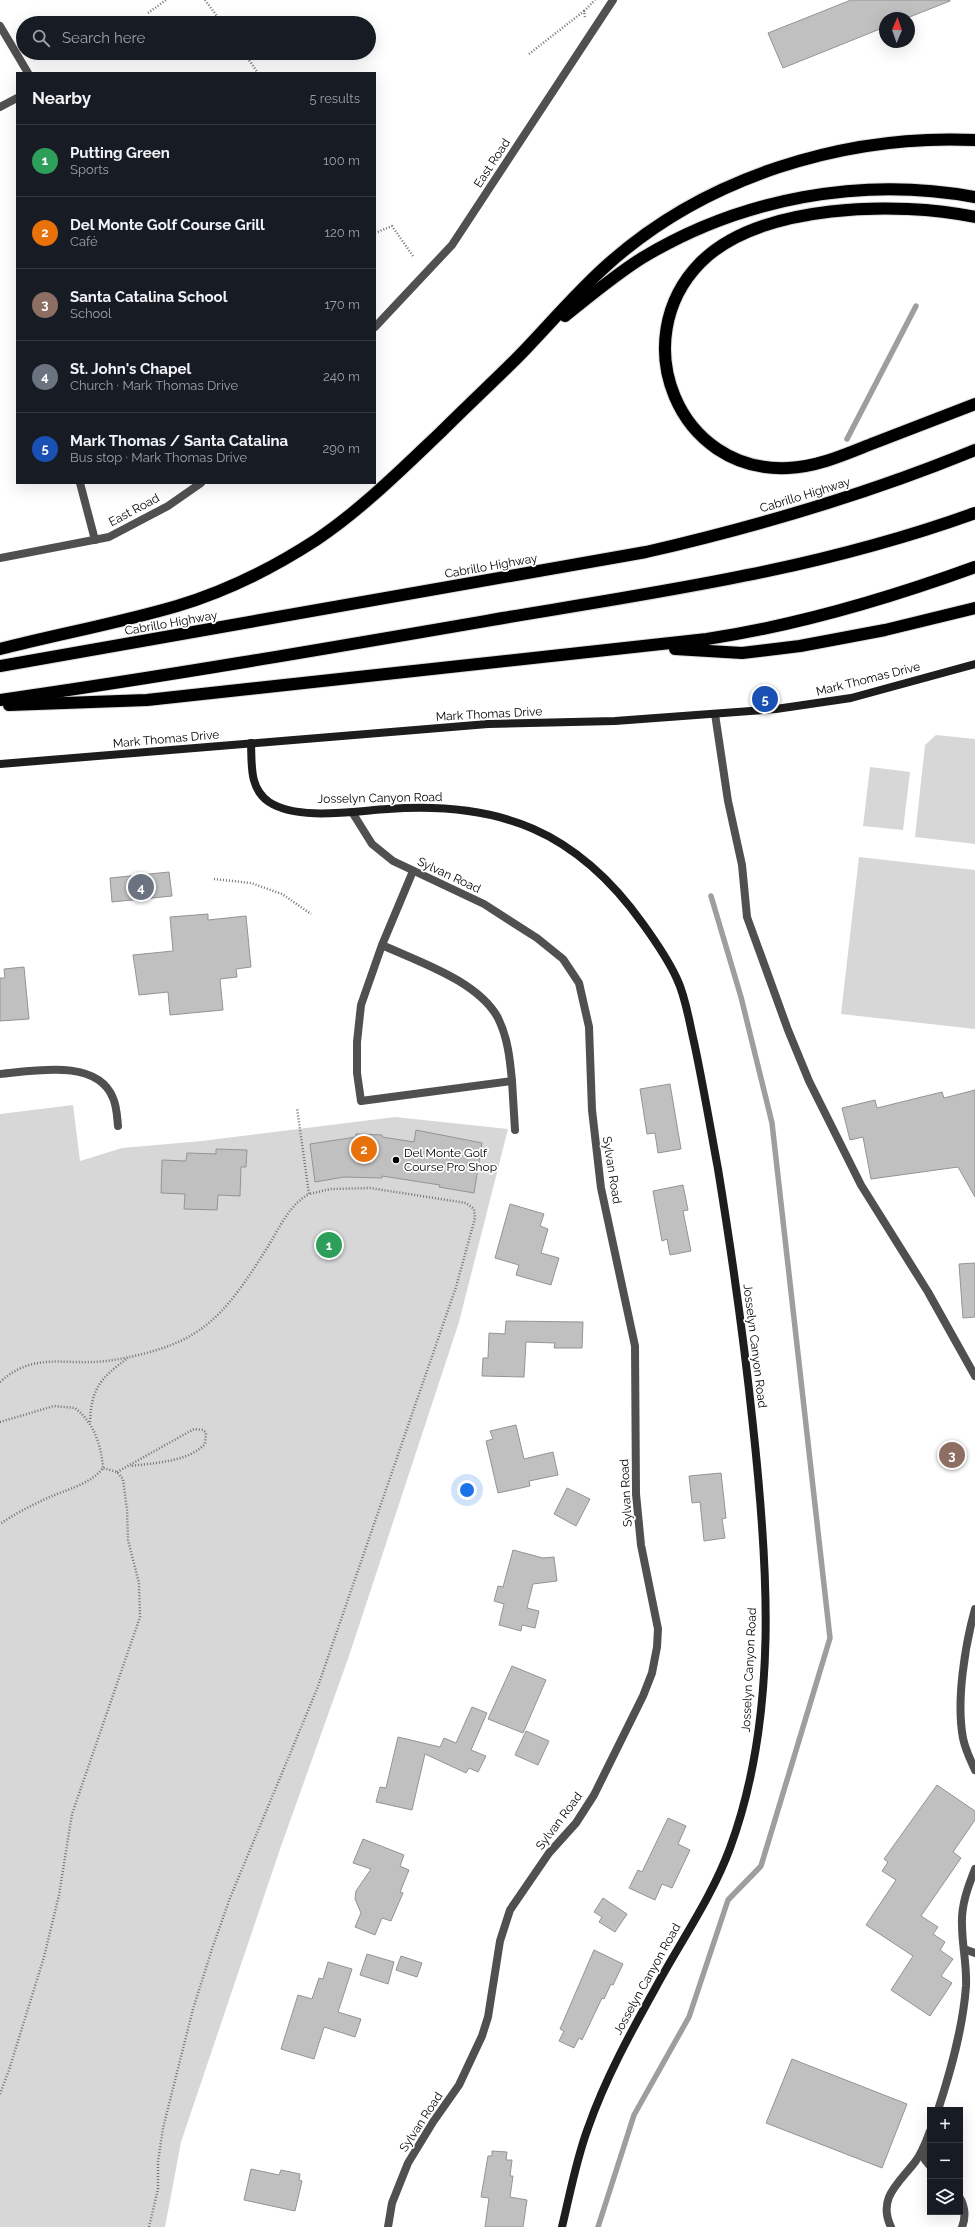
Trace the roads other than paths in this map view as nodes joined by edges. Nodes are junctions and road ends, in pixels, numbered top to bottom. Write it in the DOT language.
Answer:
graph roads {
  1 [pos="613,0"];
  2 [pos="0,26"];
  3 [pos="16,53"];
  4 [pos="20,60"];
  5 [pos="27,72"];
  6 [pos="16,99"];
  7 [pos="0,107"];
  8 [pos="975,140"];
  9 [pos="975,197"];
  10 [pos="975,217"];
  11 [pos="376,326"];
  12 [pos="517,358"];
  13 [pos="975,404"];
  14 [pos="975,450"];
  15 [pos="80,484"];
  16 [pos="200,484"];
  17 [pos="975,513"];
  18 [pos="95,540"];
  19 [pos="0,558"];
  20 [pos="975,567"];
  21 [pos="975,608"];
  22 [pos="646,647"];
  23 [pos="0,649"];
  24 [pos="975,664"];
  25 [pos="0,666"];
  26 [pos="0,700"];
  27 [pos="0,705"];
  28 [pos="715,714"];
  29 [pos="251,743"];
  30 [pos="0,764"];
  31 [pos="352,812"];
  32 [pos="413,871"];
  33 [pos="382,945"];
  34 [pos="0,1074"];
  35 [pos="512,1081"];
  36 [pos="118,1126"];
  37 [pos="515,1130"];
  38 [pos="975,1376"];
  39 [pos="975,1609"];
  40 [pos="975,1770"];
  41 [pos="975,1869"];
  42 [pos="964,1949"];
  43 [pos="975,1953"];
  44 [pos="939,2107"];
  45 [pos="927,2139"];
  46 [pos="923,2149"];
  47 [pos="927,2162"];
  48 [pos="963,2203"];
  49 [pos="388,2227"];
  50 [pos="562,2227"];
  51 [pos="891,2227"];
  52 [pos="962,2227"];
  1 -- 11 [label="street, East Road"];
  2 -- 3 [label="street"];
  4 -- 5 [label="street"];
  6 -- 7 [label="street"];
  8 -- 12 [label="highway"];
  9 -- 12 [label="highway"];
  10 -- 13 [label="highway"];
  12 -- 23 [label="highway"];
  14 -- 25 [label="highway, Cabrillo Highway"];
  15 -- 18 [label="street"];
  16 -- 18 [label="street, East Road"];
  17 -- 26 [label="highway"];
  18 -- 19 [label="street, East Road"];
  20 -- 22 [label="highway"];
  21 -- 22 [label="highway"];
  22 -- 27 [label="highway"];
  24 -- 28 [label="street, Mark Thomas Drive"];
  28 -- 29 [label="street, Mark Thomas Drive"];
  28 -- 38 [label="street"];
  29 -- 30 [label="street, Mark Thomas Drive"];
  29 -- 31 [label="street, Josselyn Canyon Road"];
  31 -- 32 [label="street, Sylvan Road"];
  31 -- 50 [label="street, Josselyn Canyon Road"];
  32 -- 33 [label="street"];
  32 -- 49 [label="street, Sylvan Road"];
  33 -- 35 [label="street"];
  33 -- 35 [label="street"];
  34 -- 36 [label="street"];
  35 -- 37 [label="street"];
  39 -- 40 [label="street"];
  41 -- 42 [label="street"];
  42 -- 43 [label="street"];
  42 -- 44 [label="street"];
  45 -- 46 [label="street"];
  46 -- 47 [label="street"];
  46 -- 51 [label="street"];
  48 -- 52 [label="street"];
}
